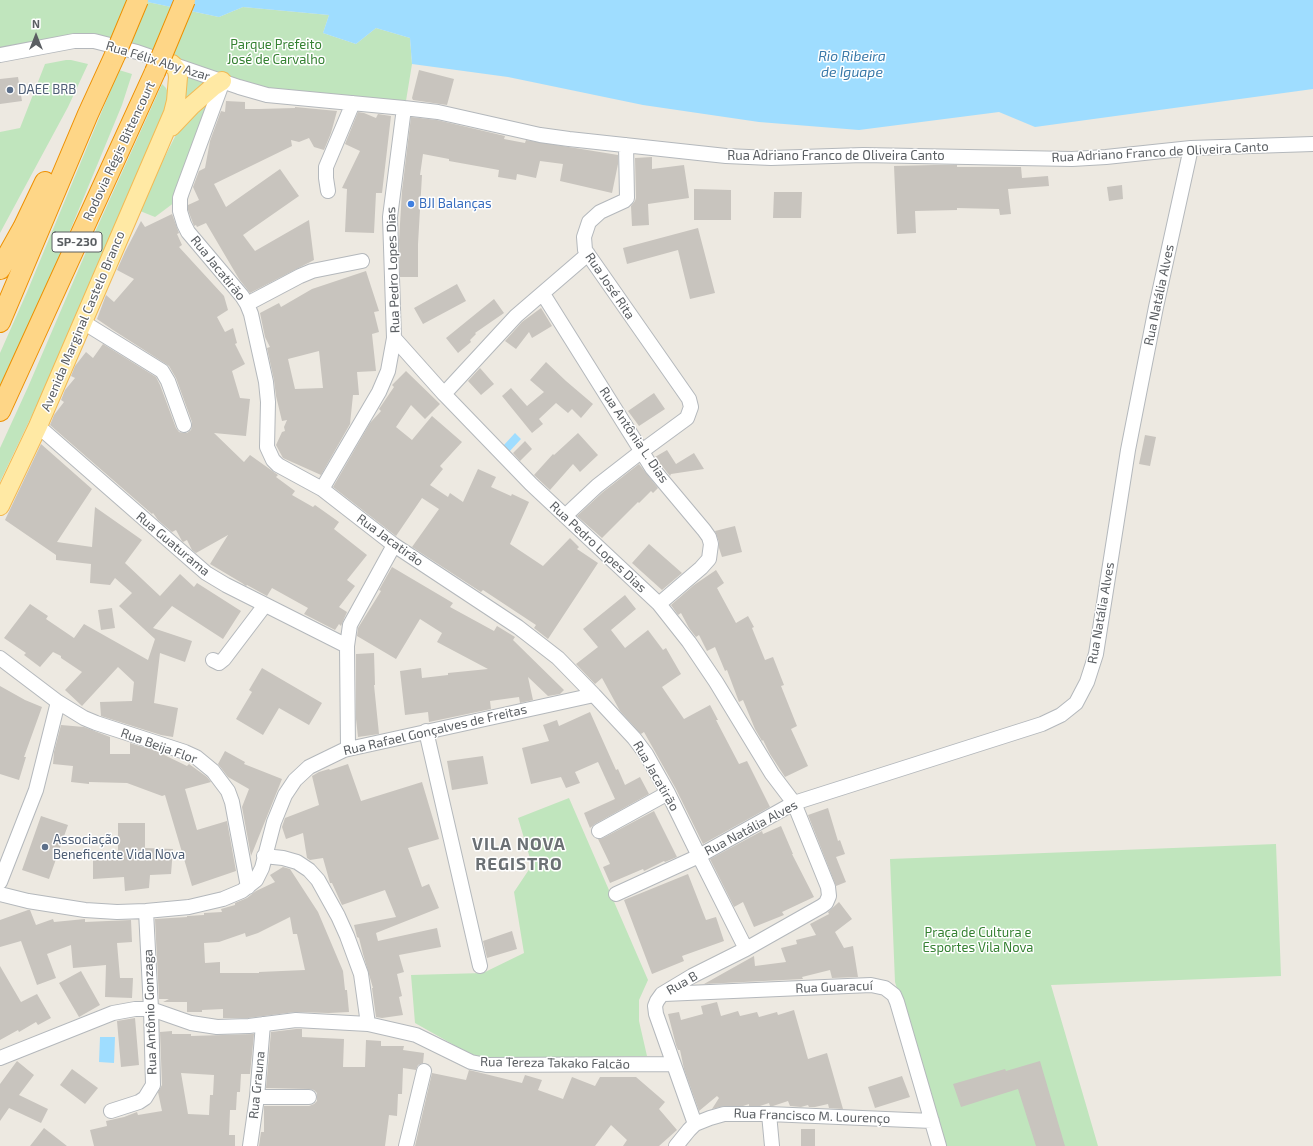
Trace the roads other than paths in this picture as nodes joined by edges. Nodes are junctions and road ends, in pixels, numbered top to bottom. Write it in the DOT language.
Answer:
graph roads {
  1 [pos="138,0"];
  2 [pos="185,0"];
  3 [pos="0,55"];
  4 [pos="163,68"];
  5 [pos="223,81"];
  6 [pos="353,104"];
  7 [pos="404,108"];
  8 [pos="88,114"];
  9 [pos="164,135"];
  10 [pos="1313,144"];
  11 [pos="626,145"];
  12 [pos="1191,148"];
  13 [pos="328,191"];
  14 [pos="588,254"];
  15 [pos="362,261"];
  16 [pos="0,269"];
  17 [pos="543,294"];
  18 [pos="248,304"];
  19 [pos="0,322"];
  20 [pos="83,322"];
  21 [pos="394,338"];
  22 [pos="444,394"];
  23 [pos="0,411"];
  24 [pos="184,425"];
  25 [pos="38,426"];
  26 [pos="642,451"];
  27 [pos="322,489"];
  28 [pos="0,506"];
  29 [pos="565,516"];
  30 [pos="394,545"];
  31 [pos="659,604"];
  32 [pos="265,605"];
  33 [pos="347,646"];
  34 [pos="0,658"];
  35 [pos="213,660"];
  36 [pos="594,695"];
  37 [pos="58,702"];
  38 [pos="426,731"];
  39 [pos="348,749"];
  40 [pos="668,793"];
  41 [pos="794,804"];
  42 [pos="599,831"];
  43 [pos="264,856"];
  44 [pos="699,856"];
  45 [pos="0,882"];
  46 [pos="248,887"];
  47 [pos="0,894"];
  48 [pos="616,894"];
  49 [pos="146,911"];
  50 [pos="746,949"];
  51 [pos="480,966"];
  52 [pos="662,994"];
  53 [pos="151,1009"];
  54 [pos="263,1024"];
  55 [pos="368,1024"];
  56 [pos="0,1058"];
  57 [pos="673,1064"];
  58 [pos="424,1071"];
  59 [pos="257,1097"];
  60 [pos="309,1097"];
  61 [pos="111,1110"];
  62 [pos="769,1114"];
  63 [pos="932,1121"];
  64 [pos="695,1124"];
  65 [pos="250,1146"];
  66 [pos="406,1146"];
  67 [pos="676,1146"];
  68 [pos="772,1146"];
  69 [pos="939,1146"];
  1 -- 8 [label="highway, SP-230, bridge"];
  2 -- 4 [label="highway, Rodovia Régis Bittencourt / SP-230, bridge"];
  3 -- 4 [label="street, Rua Félix Aby Azar"];
  4 -- 5 [label="street, Rua Félix Aby Azar"];
  4 -- 9 [label="main road, Avenida Marginal Castelo Branco"];
  4 -- 23 [label="highway, Rodovia Régis Bittencourt / SP-230"];
  5 -- 6 [label="street, Rua Adriano Franco de Oliveira Canto"];
  5 -- 9 [label="main road, Avenida Marginal Castelo Branco"];
  5 -- 18 [label="street, Rua Jacatirão"];
  6 -- 7 [label="street, Rua Adriano Franco de Oliveira Canto"];
  6 -- 13 [label="street"];
  7 -- 11 [label="street, Rua Adriano Franco de Oliveira Canto"];
  7 -- 21 [label="street, Rua Pedro Lopes Dias"];
  8 -- 16 [label="highway"];
  8 -- 19 [label="highway, SP-230"];
  9 -- 20 [label="main road, Avenida Marginal Castelo Branco"];
  10 -- 12 [label="street, Rua Adriano Franco de Oliveira Canto"];
  11 -- 12 [label="street, Rua Adriano Franco de Oliveira Canto"];
  11 -- 14 [label="street, Rua José Rita"];
  12 -- 41 [label="street, Rua Natália Alves"];
  14 -- 17 [label="street"];
  14 -- 26 [label="street, Rua José Rita"];
  15 -- 18 [label="street"];
  17 -- 22 [label="street"];
  17 -- 26 [label="street, Rua Antônia L. Dias"];
  18 -- 27 [label="street, Rua Jacatirão"];
  20 -- 24 [label="street"];
  20 -- 25 [label="main road, Avenida Marginal Castelo Branco"];
  21 -- 22 [label="street, Rua Pedro Lopes Dias"];
  21 -- 27 [label="street"];
  22 -- 29 [label="street, Rua Pedro Lopes Dias"];
  25 -- 28 [label="main road, Avenida Marginal Castelo Branco"];
  25 -- 32 [label="street, Rua Guaturama"];
  26 -- 29 [label="street"];
  26 -- 31 [label="street, Rua Antônia L. Dias"];
  27 -- 30 [label="street, Rua Jacatirão"];
  29 -- 31 [label="street, Rua Pedro Lopes Dias"];
  30 -- 33 [label="street"];
  30 -- 36 [label="street, Rua Jacatirão"];
  31 -- 41 [label="street, Rua Pedro Lopes Dias"];
  32 -- 33 [label="street, Rua Guaturama"];
  32 -- 35 [label="street"];
  33 -- 39 [label="street"];
  34 -- 37 [label="street, Rua Beija Flor"];
  36 -- 38 [label="street, Rua Rafael Gonçalves de Freitas"];
  36 -- 40 [label="street, Rua Jacatirão"];
  37 -- 45 [label="street"];
  37 -- 46 [label="street, Rua Beija Flor"];
  38 -- 39 [label="street, Rua Rafael Gonçalves de Freitas"];
  38 -- 51 [label="street"];
  39 -- 43 [label="street, Rua Rafael Gonçalves de Freitas"];
  40 -- 42 [label="street"];
  40 -- 44 [label="street, Rua Jacatirão"];
  41 -- 44 [label="street, Rua Natália Alves"];
  41 -- 50 [label="street, Rua Pedro Lopes Dias"];
  43 -- 46 [label="street, Rua Rafael Gonçalves de Freitas"];
  43 -- 55 [label="street"];
  44 -- 48 [label="street, Rua Natália Alves"];
  44 -- 50 [label="street, Rua Jacatirão"];
  46 -- 49 [label="street, Rua Rafael Gonçalves de Freitas"];
  47 -- 49 [label="street, Rua Rafael Gonçalves de Freitas"];
  49 -- 53 [label="street, Rua Antônio Gonzaga"];
  50 -- 52 [label="street, Rua B"];
  52 -- 57 [label="street, Rua B"];
  52 -- 63 [label="street, Rua Guaracuí"];
  53 -- 54 [label="street, Rua Tereza Takako Falcão"];
  53 -- 56 [label="street, Rua Tereza Takako Falcão"];
  53 -- 61 [label="street, Rua Antônio Gonzaga"];
  54 -- 55 [label="street, Rua Tereza Takako Falcão"];
  54 -- 59 [label="street, Rua Grauna"];
  55 -- 57 [label="street, Rua Tereza Takako Falcão"];
  57 -- 64 [label="street, Rua B"];
  58 -- 66 [label="street"];
  59 -- 60 [label="street"];
  59 -- 65 [label="street, Rua Grauna"];
  62 -- 63 [label="street, Rua Francisco M. Lourenço"];
  62 -- 64 [label="street, Rua Francisco M. Lourenço"];
  62 -- 68 [label="street"];
  63 -- 69 [label="street, Rua Guaracuí"];
  64 -- 67 [label="street"];
}
